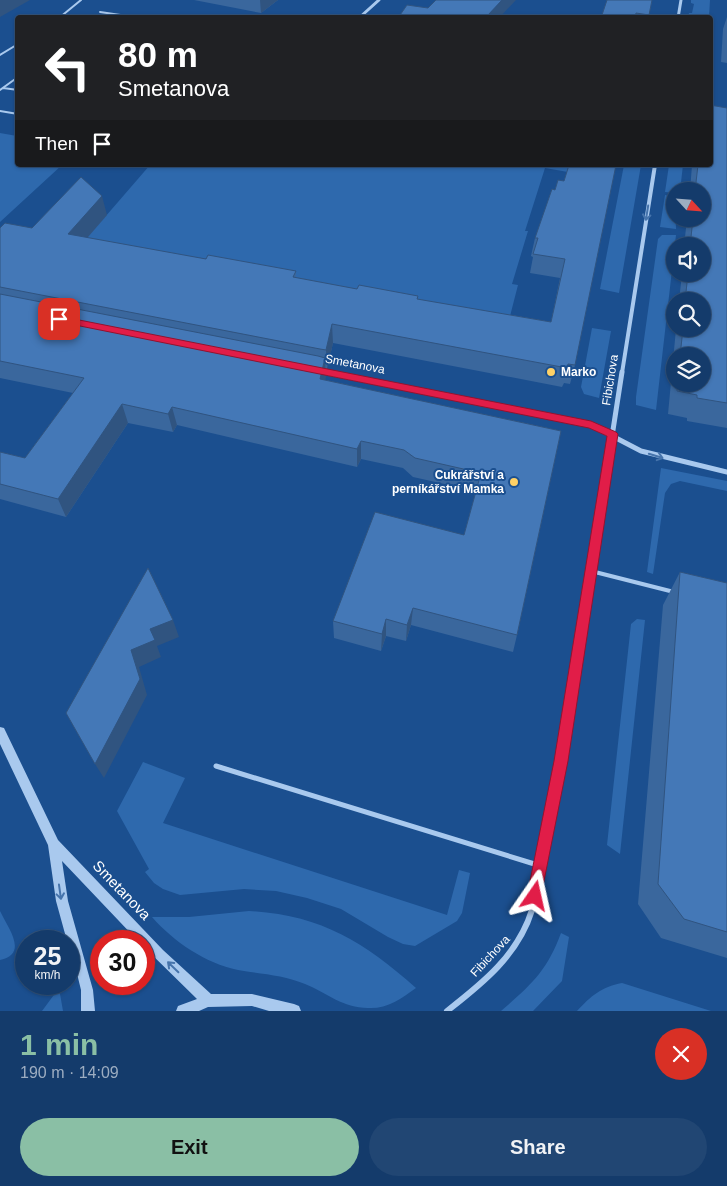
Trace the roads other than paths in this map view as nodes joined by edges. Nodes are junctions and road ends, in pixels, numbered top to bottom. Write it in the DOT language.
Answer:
graph roads {
  1 [pos="81,0"];
  2 [pos="379,0"];
  3 [pos="681,0"];
  4 [pos="100,12"];
  5 [pos="63,15"];
  6 [pos="121,15"];
  7 [pos="362,15"];
  8 [pos="678,15"];
  9 [pos="15,46"];
  10 [pos="0,55"];
  11 [pos="15,79"];
  12 [pos="3,88"];
  13 [pos="0,90"];
  14 [pos="15,90"];
  15 [pos="0,111"];
  16 [pos="15,114"];
  17 [pos="655,167"];
  18 [pos="313,370"];
  19 [pos="612,434"];
  20 [pos="727,472"];
  21 [pos="591,571"];
  22 [pos="683,594"];
  23 [pos="0,732"];
  24 [pos="216,766"];
  25 [pos="54,844"];
  26 [pos="541,866"];
  27 [pos="208,1001"];
  28 [pos="88,1011"];
  29 [pos="183,1011"];
  30 [pos="294,1011"];
  31 [pos="447,1011"];
  1 -- 5 [label="lane"];
  2 -- 7 [label="street"];
  3 -- 8 [label="street"];
  4 -- 6 [label="lane"];
  9 -- 10 [label="lane"];
  11 -- 12 [label="lane"];
  12 -- 13 [label="lane"];
  12 -- 14 [label="lane"];
  15 -- 16 [label="lane"];
  17 -- 19 [label="street, Fibichova, one-way"];
  18 -- 19 [label="street, Smetanova"];
  19 -- 20 [label="street, Smetanova, one-way"];
  19 -- 21 [label="street, Fibichova"];
  21 -- 22 [label="lane"];
  21 -- 26 [label="street, Fibichova"];
  23 -- 25 [label="street, Smetanova"];
  24 -- 26 [label="lane"];
  27 -- 25 [label="street, Smetanova, one-way"];
  25 -- 28 [label="street, Smetanova, one-way"];
  26 -- 31 [label="street, Fibichova"];
  27 -- 29 [label="street"];
  27 -- 30 [label="street"];
}
